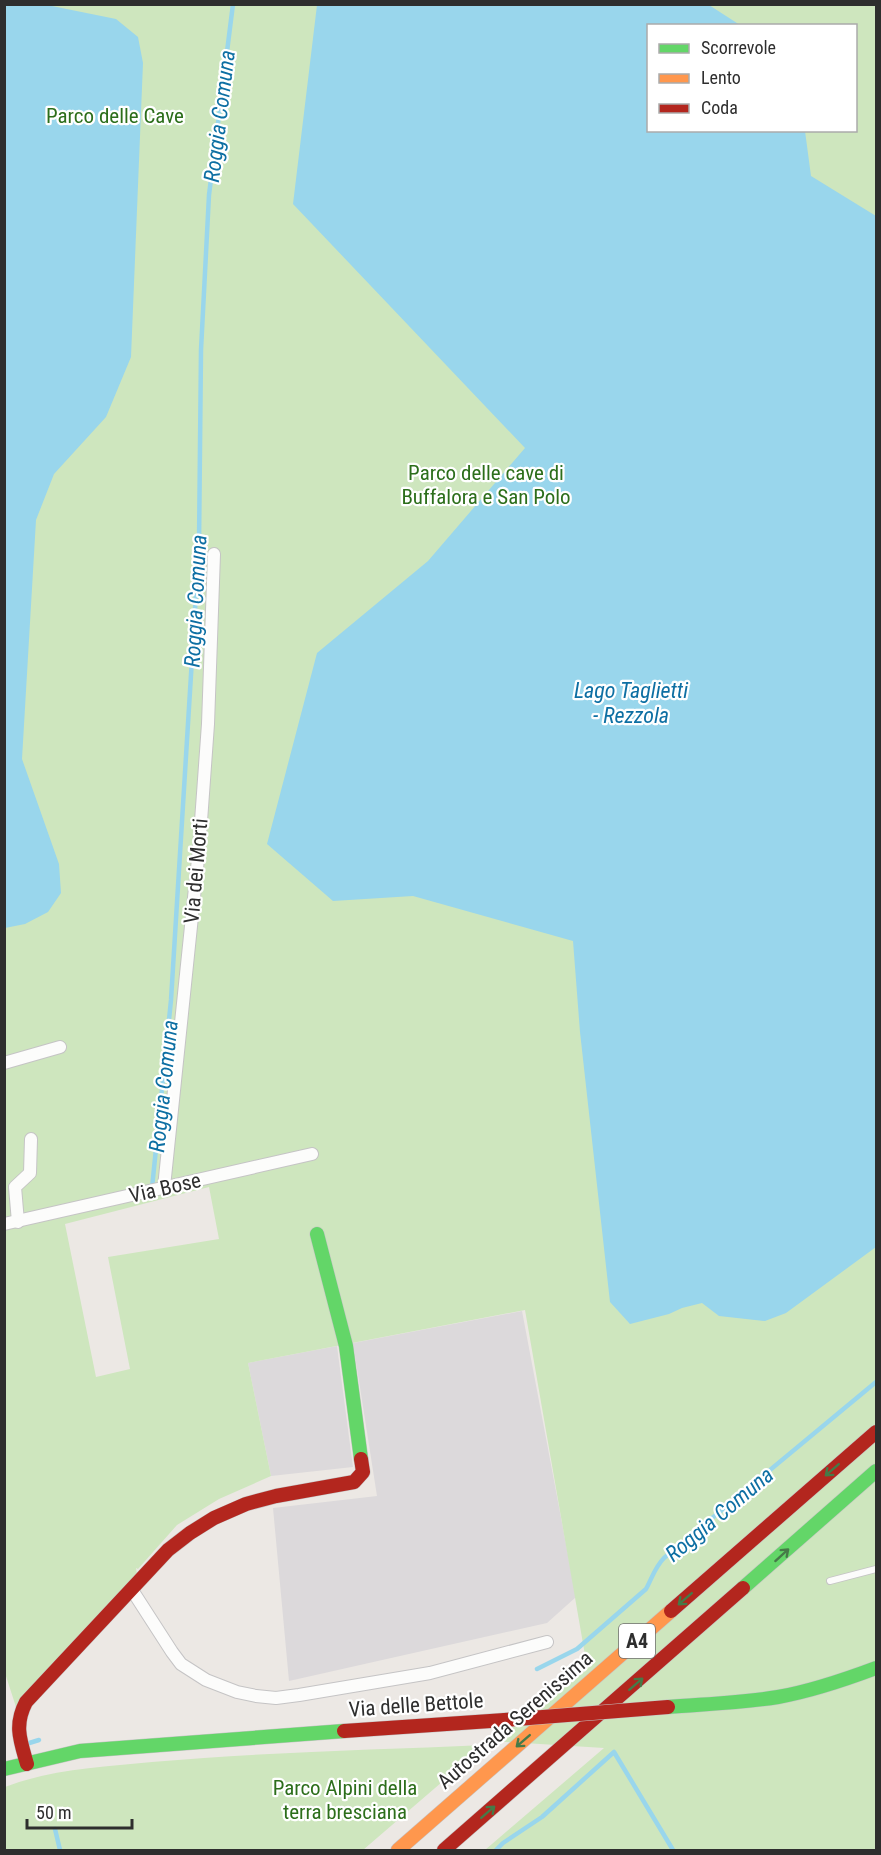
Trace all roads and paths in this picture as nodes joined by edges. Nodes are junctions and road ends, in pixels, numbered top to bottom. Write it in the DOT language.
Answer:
graph roads {
  1 [pos="214,554"];
  2 [pos="60,1047"];
  3 [pos="4,1063"];
  4 [pos="31,1139"];
  5 [pos="312,1154"];
  6 [pos="164,1187"];
  7 [pos="18,1222"];
  8 [pos="4,1224"];
  9 [pos="317,1234"];
  10 [pos="876,1432"];
  11 [pos="876,1471"];
  12 [pos="876,1569"];
  13 [pos="830,1581"];
  14 [pos="132,1590"];
  15 [pos="547,1642"];
  16 [pos="876,1668"];
  17 [pos="27,1764"];
  18 [pos="4,1769"];
  19 [pos="398,1851"];
  20 [pos="444,1851"];
  1 -- 6 [label="street, Via dei Morti"];
  2 -- 3 [label="street"];
  4 -- 7 [label="street"];
  5 -- 6 [label="street, Via Bose"];
  6 -- 7 [label="street, Via Bose"];
  7 -- 8 [label="street, Via Bose"];
  9 -- 14 [label="main road"];
  10 -- 19 [label="main road, Autostrada Serenissima / A4, one-way"];
  20 -- 11 [label="main road, A4, one-way"];
  12 -- 13 [label="lane"];
  14 -- 15 [label="street, Via delle Bettole"];
  14 -- 17 [label="main road"];
  16 -- 17 [label="main road, Via delle Bettole, bridge"];
  17 -- 18 [label="main road, Via delle Bettole"];
}
